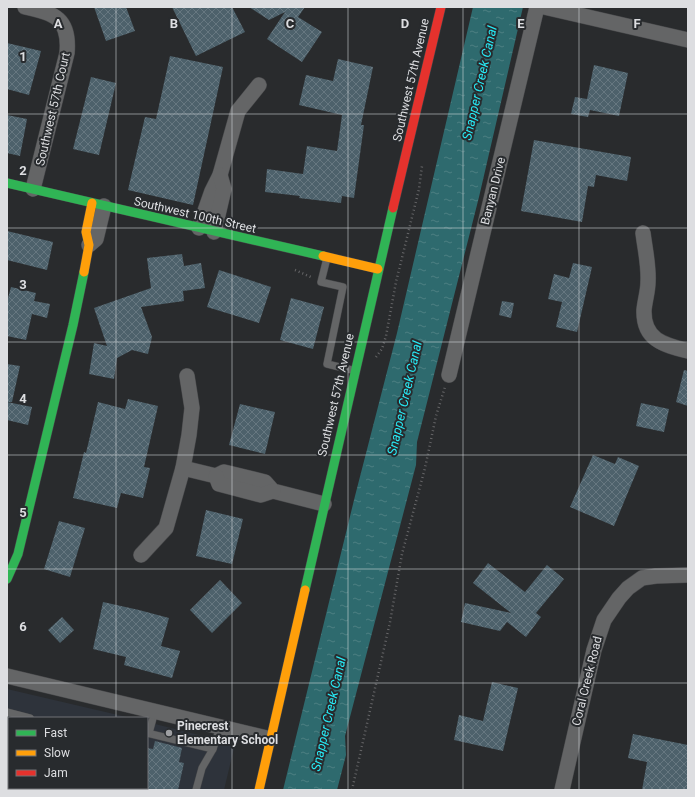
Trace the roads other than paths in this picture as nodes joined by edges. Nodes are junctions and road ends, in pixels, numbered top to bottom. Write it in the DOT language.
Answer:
graph roads {
  1 [pos="25,7"];
  2 [pos="441,7"];
  3 [pos="537,7"];
  4 [pos="544,7"];
  5 [pos="688,40"];
  6 [pos="259,85"];
  7 [pos="220,175"];
  8 [pos="7,183"];
  9 [pos="34,189"];
  10 [pos="98,205"];
  11 [pos="199,228"];
  12 [pos="214,232"];
  13 [pos="643,233"];
  14 [pos="89,245"];
  15 [pos="328,258"];
  16 [pos="378,269"];
  17 [pos="688,351"];
  18 [pos="354,370"];
  19 [pos="449,375"];
  20 [pos="187,376"];
  21 [pos="183,468"];
  22 [pos="324,504"];
  23 [pos="141,556"];
  24 [pos="688,575"];
  25 [pos="7,579"];
  26 [pos="7,676"];
  27 [pos="155,711"];
  28 [pos="7,712"];
  29 [pos="26,717"];
  30 [pos="220,727"];
  31 [pos="148,733"];
  32 [pos="271,739"];
  33 [pos="213,749"];
  34 [pos="196,790"];
  35 [pos="259,790"];
  36 [pos="562,790"];
  1 -- 9 [label="street, Southwest 57th Court"];
  2 -- 16 [label="main road, Southwest 57th Avenue"];
  3 -- 19 [label="street, Banyan Drive"];
  4 -- 5 [label="street"];
  6 -- 7 [label="street"];
  7 -- 11 [label="street"];
  7 -- 12 [label="street"];
  8 -- 9 [label="main road, Southwest 100th Street"];
  9 -- 10 [label="main road, Southwest 100th Street"];
  10 -- 11 [label="main road, Southwest 100th Street"];
  10 -- 14 [label="street"];
  11 -- 12 [label="main road, Southwest 100th Street"];
  12 -- 15 [label="main road, Southwest 100th Street"];
  13 -- 17 [label="street"];
  14 -- 25 [label="main road"];
  15 -- 16 [label="main road, Southwest 100th Street"];
  15 -- 18 [label="lane"];
  16 -- 18 [label="main road, Southwest 57th Avenue"];
  18 -- 22 [label="main road, Southwest 57th Avenue"];
  20 -- 21 [label="street"];
  21 -- 22 [label="street"];
  21 -- 23 [label="street"];
  22 -- 32 [label="main road, Southwest 57th Avenue"];
  24 -- 36 [label="street, Coral Creek Road"];
  26 -- 27 [label="street"];
  27 -- 30 [label="street"];
  27 -- 31 [label="lane"];
  28 -- 29 [label="lane"];
  30 -- 32 [label="street"];
  30 -- 33 [label="lane"];
  31 -- 33 [label="lane"];
  32 -- 35 [label="main road, Southwest 57th Avenue"];
  33 -- 34 [label="lane"];
}
